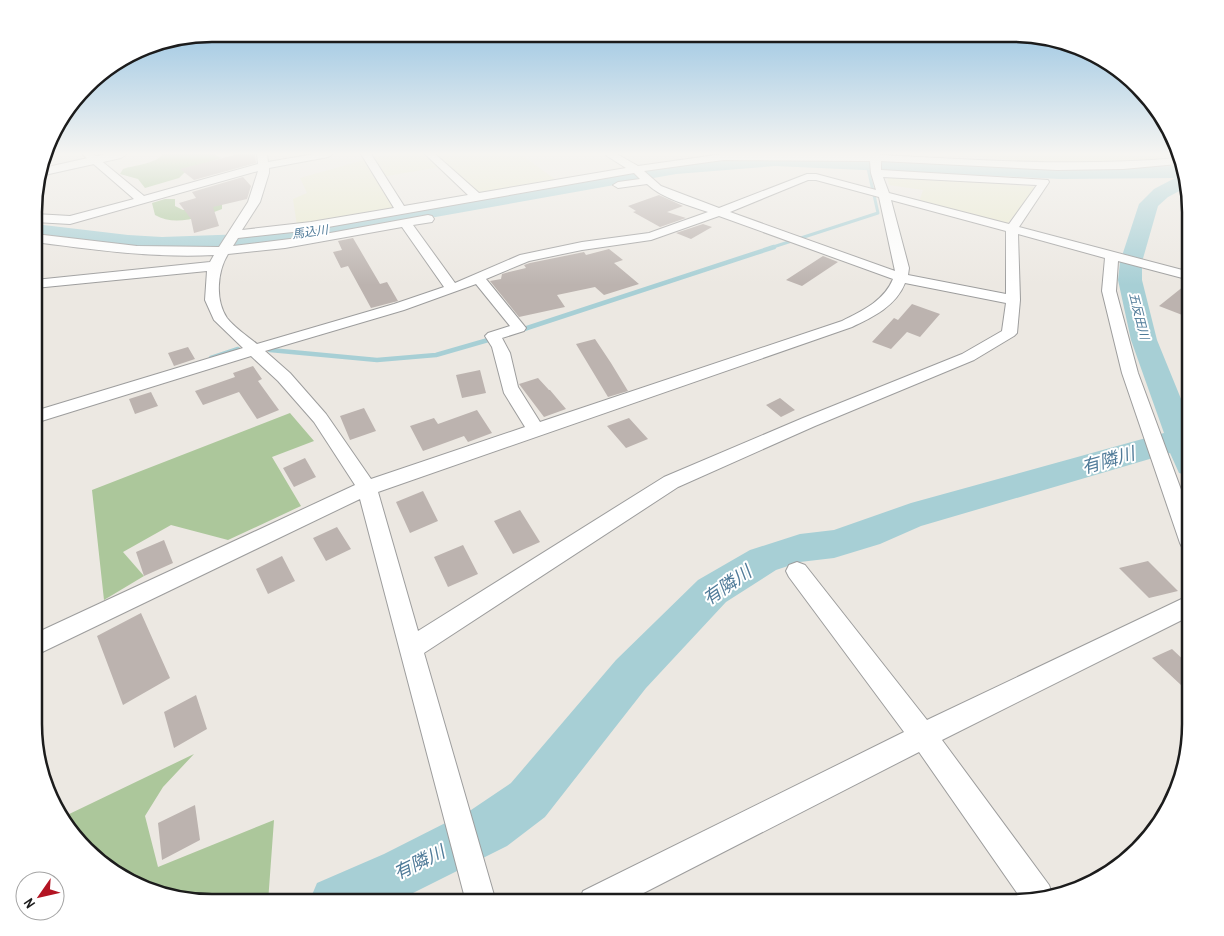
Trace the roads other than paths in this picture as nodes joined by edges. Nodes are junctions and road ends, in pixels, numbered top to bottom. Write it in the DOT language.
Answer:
graph roads {
  1 [pos="139,198"];
  2 [pos="150,198"];
  3 [pos="255,198"];
  4 [pos="392,198"];
  5 [pos="474,198"];
  6 [pos="680,198"];
  7 [pos="754,198"];
  8 [pos="882,198"];
  9 [pos="895,198"];
  10 [pos="1033,198"];
  11 [pos="142,200"];
  12 [pos="718,212"];
  13 [pos="444,216"];
  14 [pos="403,217"];
  15 [pos="42,218"];
  16 [pos="1012,229"];
  17 [pos="42,239"];
  18 [pos="224,250"];
  19 [pos="1112,256"];
  20 [pos="1182,274"];
  21 [pos="477,277"];
  22 [pos="902,278"];
  23 [pos="42,283"];
  24 [pos="452,290"];
  25 [pos="1013,300"];
  26 [pos="253,350"];
  27 [pos="42,415"];
  28 [pos="537,431"];
  29 [pos="367,488"];
  30 [pos="1181,518"];
  31 [pos="797,571"];
  32 [pos="1181,609"];
  33 [pos="43,642"];
  34 [pos="412,648"];
  35 [pos="923,736"];
  36 [pos="470,862"];
  37 [pos="1035,891"];
  38 [pos="479,893"];
  39 [pos="611,894"];
  1 -- 11 [label="street"];
  2 -- 11 [label="street"];
  3 -- 18 [label="street"];
  4 -- 14 [label="street"];
  5 -- 14 [label="street"];
  6 -- 12 [label="street"];
  7 -- 12 [label="street"];
  8 -- 22 [label="street"];
  9 -- 16 [label="street"];
  10 -- 16 [label="street"];
  11 -- 15 [label="street"];
  12 -- 21 [label="street"];
  12 -- 22 [label="street"];
  13 -- 14 [label="street"];
  14 -- 18 [label="street"];
  14 -- 18 [label="street"];
  14 -- 24 [label="street"];
  16 -- 19 [label="street"];
  16 -- 25 [label="street"];
  17 -- 18 [label="street"];
  18 -- 23 [label="street"];
  18 -- 26 [label="street"];
  19 -- 20 [label="street"];
  19 -- 30 [label="street"];
  21 -- 24 [label="street"];
  21 -- 28 [label="street"];
  22 -- 25 [label="street"];
  22 -- 28 [label="street"];
  24 -- 26 [label="street"];
  25 -- 34 [label="street"];
  26 -- 27 [label="street"];
  26 -- 29 [label="street"];
  28 -- 29 [label="street"];
  29 -- 33 [label="street"];
  29 -- 34 [label="street"];
  31 -- 35 [label="street"];
  32 -- 35 [label="street"];
  34 -- 36 [label="street"];
  35 -- 37 [label="street"];
  35 -- 39 [label="street"];
  36 -- 38 [label="street"];
}
